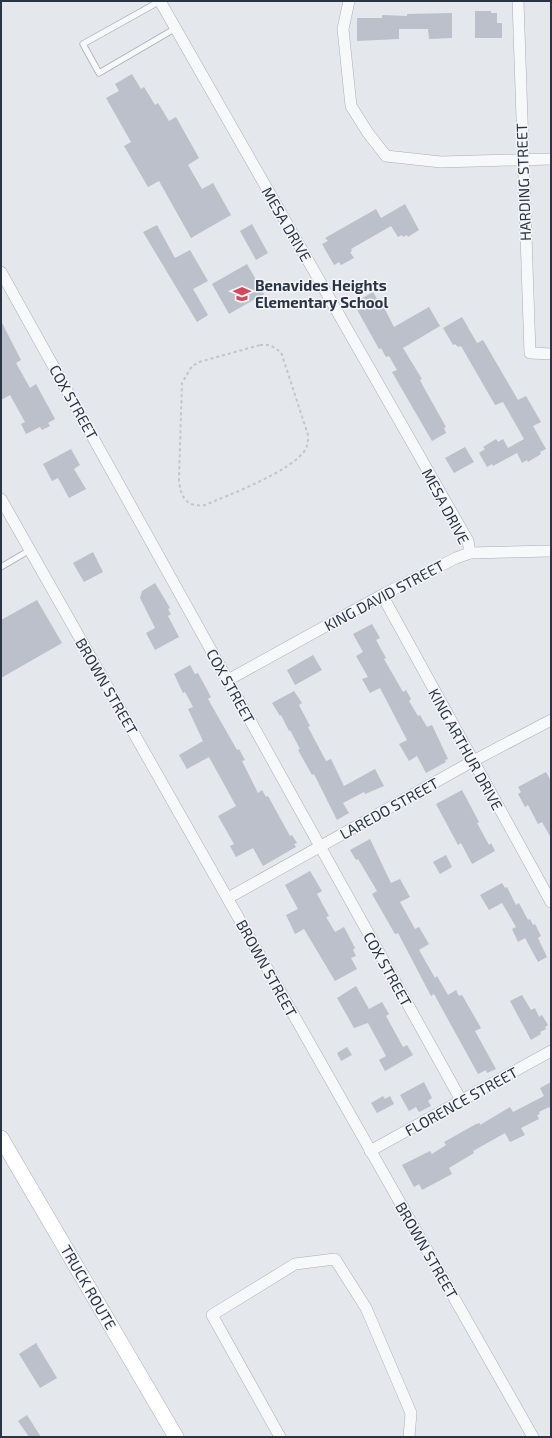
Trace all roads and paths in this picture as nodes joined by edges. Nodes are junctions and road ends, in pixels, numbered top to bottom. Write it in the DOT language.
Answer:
graph roads {
  1 [pos="160,1"];
  2 [pos="349,1"];
  3 [pos="518,1"];
  4 [pos="176,28"];
  5 [pos="551,159"];
  6 [pos="522,160"];
  7 [pos="1,272"];
  8 [pos="260,345"];
  9 [pos="546,354"];
  10 [pos="1,499"];
  11 [pos="30,550"];
  12 [pos="551,551"];
  13 [pos="470,553"];
  14 [pos="1,567"];
  15 [pos="382,595"];
  16 [pos="228,680"];
  17 [pos="551,720"];
  18 [pos="473,761"];
  19 [pos="321,846"];
  20 [pos="228,898"];
  21 [pos="551,902"];
  22 [pos="551,1051"];
  23 [pos="461,1100"];
  24 [pos="1,1138"];
  25 [pos="370,1151"];
  26 [pos="176,1437"];
  27 [pos="280,1437"];
  28 [pos="409,1437"];
  29 [pos="533,1437"];
  1 -- 4 [label="street, MESA DRIVE"];
  1 -- 4 [label="lane"];
  2 -- 6 [label="street"];
  3 -- 6 [label="street, HARDING STREET"];
  4 -- 13 [label="street, MESA DRIVE"];
  5 -- 6 [label="street"];
  6 -- 9 [label="street, HARDING STREET"];
  7 -- 16 [label="street, COX STREET"];
  8 -- 8 [label="path"];
  10 -- 11 [label="street, BROWN STREET"];
  11 -- 14 [label="lane"];
  11 -- 20 [label="street, BROWN STREET"];
  12 -- 13 [label="street, KING DAVID STREET"];
  13 -- 15 [label="street, KING DAVID STREET"];
  15 -- 16 [label="street, KING DAVID STREET"];
  15 -- 18 [label="street, KING ARTHUR DRIVE"];
  16 -- 19 [label="street, COX STREET"];
  17 -- 18 [label="street, LAREDO STREET"];
  18 -- 19 [label="street, LAREDO STREET"];
  18 -- 21 [label="street, KING ARTHUR DRIVE"];
  19 -- 20 [label="street, LAREDO STREET"];
  19 -- 23 [label="street, COX STREET"];
  20 -- 25 [label="street, BROWN STREET"];
  22 -- 23 [label="street, FLORENCE STREET"];
  23 -- 25 [label="street, FLORENCE STREET"];
  24 -- 26 [label="street, TRUCK ROUTE"];
  25 -- 29 [label="street, BROWN STREET"];
  27 -- 28 [label="street"];
}
